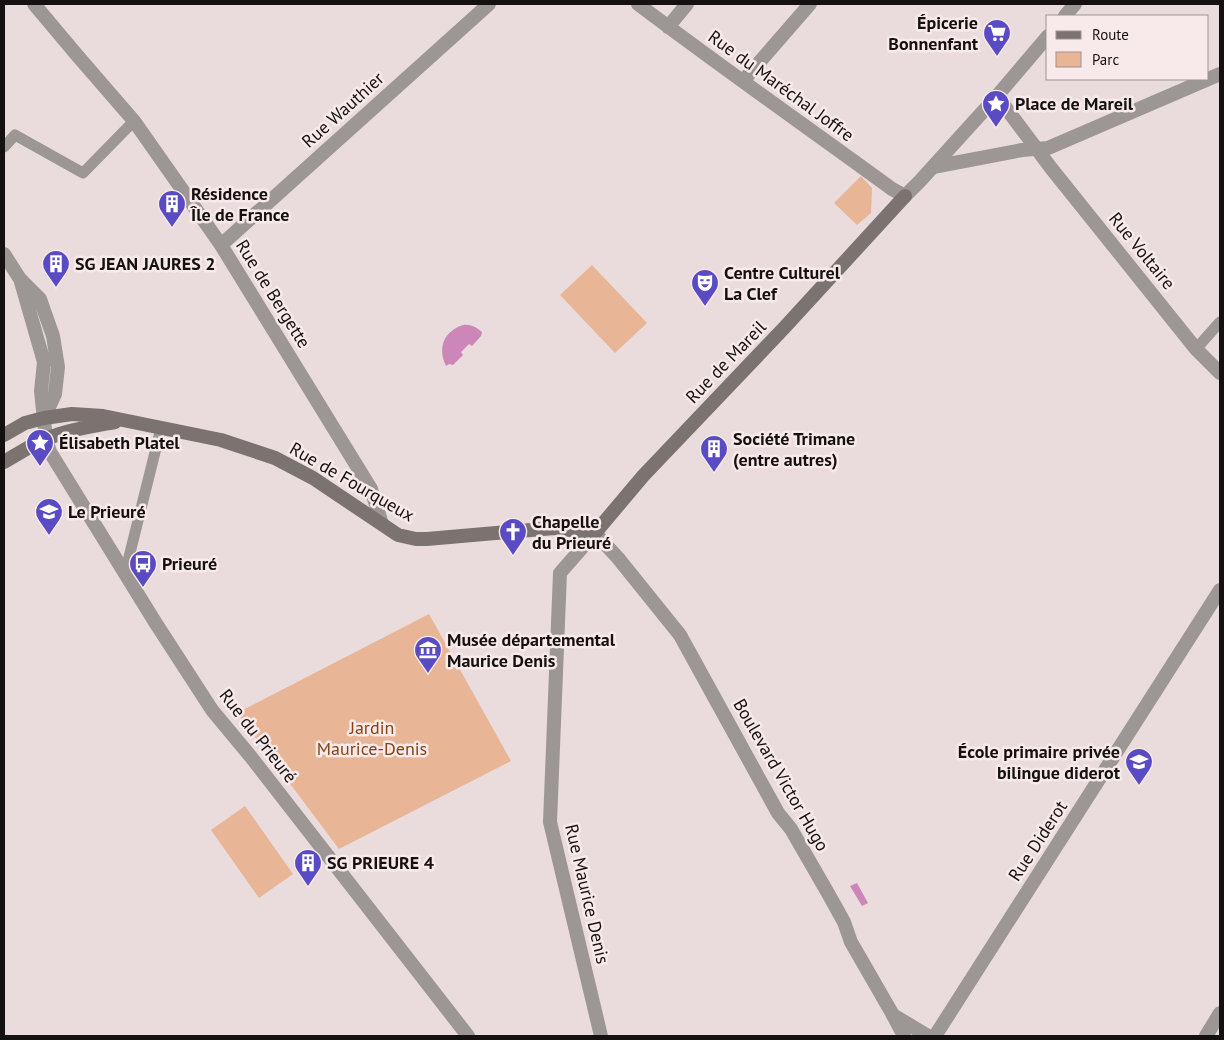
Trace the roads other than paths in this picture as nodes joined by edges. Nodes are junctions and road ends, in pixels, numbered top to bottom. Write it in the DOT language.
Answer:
graph roads {
  1 [pos="34,4"];
  2 [pos="489,4"];
  3 [pos="638,4"];
  4 [pos="687,4"];
  5 [pos="810,4"];
  6 [pos="1075,4"];
  7 [pos="1066,15"];
  8 [pos="668,27"];
  9 [pos="1046,38"];
  10 [pos="743,80"];
  11 [pos="1206,80"];
  12 [pos="997,96"];
  13 [pos="134,121"];
  14 [pos="4,147"];
  15 [pos="1037,149"];
  16 [pos="933,167"];
  17 [pos="905,196"];
  18 [pos="221,245"];
  19 [pos="4,254"];
  20 [pos="1220,322"];
  21 [pos="1196,349"];
  22 [pos="1220,373"];
  23 [pos="44,418"];
  24 [pos="124,421"];
  25 [pos="161,428"];
  26 [pos="4,435"];
  27 [pos="46,439"];
  28 [pos="4,462"];
  29 [pos="382,524"];
  30 [pos="595,533"];
  31 [pos="125,573"];
  32 [pos="1220,590"];
  33 [pos="1220,1013"];
  34 [pos="893,1015"];
  35 [pos="462,1034"];
  36 [pos="601,1036"];
  37 [pos="904,1036"];
  38 [pos="928,1036"];
  39 [pos="935,1036"];
  40 [pos="1206,1036"];
  1 -- 13 [label="street, Rue de Bergette"];
  2 -- 18 [label="street, Rue Wauthier"];
  3 -- 8 [label="street, Rue du Maréchal Joffre"];
  4 -- 8 [label="street"];
  5 -- 10 [label="street"];
  6 -- 7 [label="street"];
  8 -- 10 [label="street, Rue du Maréchal Joffre"];
  9 -- 12 [label="street"];
  10 -- 17 [label="street, Rue du Maréchal Joffre"];
  11 -- 15 [label="street"];
  12 -- 15 [label="street"];
  12 -- 16 [label="street"];
  13 -- 14 [label="street"];
  13 -- 18 [label="street, Rue de Bergette"];
  15 -- 16 [label="street"];
  15 -- 21 [label="street, Rue Voltaire"];
  16 -- 17 [label="street"];
  17 -- 30 [label="main road, Rue de Mareil"];
  18 -- 29 [label="street, Rue de Bergette"];
  19 -- 23 [label="street, Rue du Prieuré"];
  20 -- 21 [label="street"];
  21 -- 22 [label="street, Rue Voltaire"];
  23 -- 24 [label="main road, Rue de Fourqueux"];
  23 -- 26 [label="main road, Rue de Fourqueux"];
  23 -- 27 [label="street, Rue du Prieuré"];
  24 -- 25 [label="main road, Rue de Fourqueux"];
  24 -- 27 [label="main road, Rue de Fourqueux"];
  25 -- 29 [label="main road, Rue de Fourqueux"];
  25 -- 31 [label="street"];
  27 -- 28 [label="main road, Rue de Fourqueux"];
  27 -- 31 [label="street, Rue du Prieuré"];
  29 -- 30 [label="main road, Rue de Fourqueux"];
  30 -- 34 [label="street, Boulevard Victor Hugo"];
  30 -- 36 [label="street, Rue Maurice Denis"];
  31 -- 35 [label="street, Rue du Prieuré"];
  32 -- 39 [label="street, Rue Diderot"];
  33 -- 40 [label="street"];
  34 -- 37 [label="street"];
  34 -- 38 [label="street, Boulevard Victor Hugo"];
}
